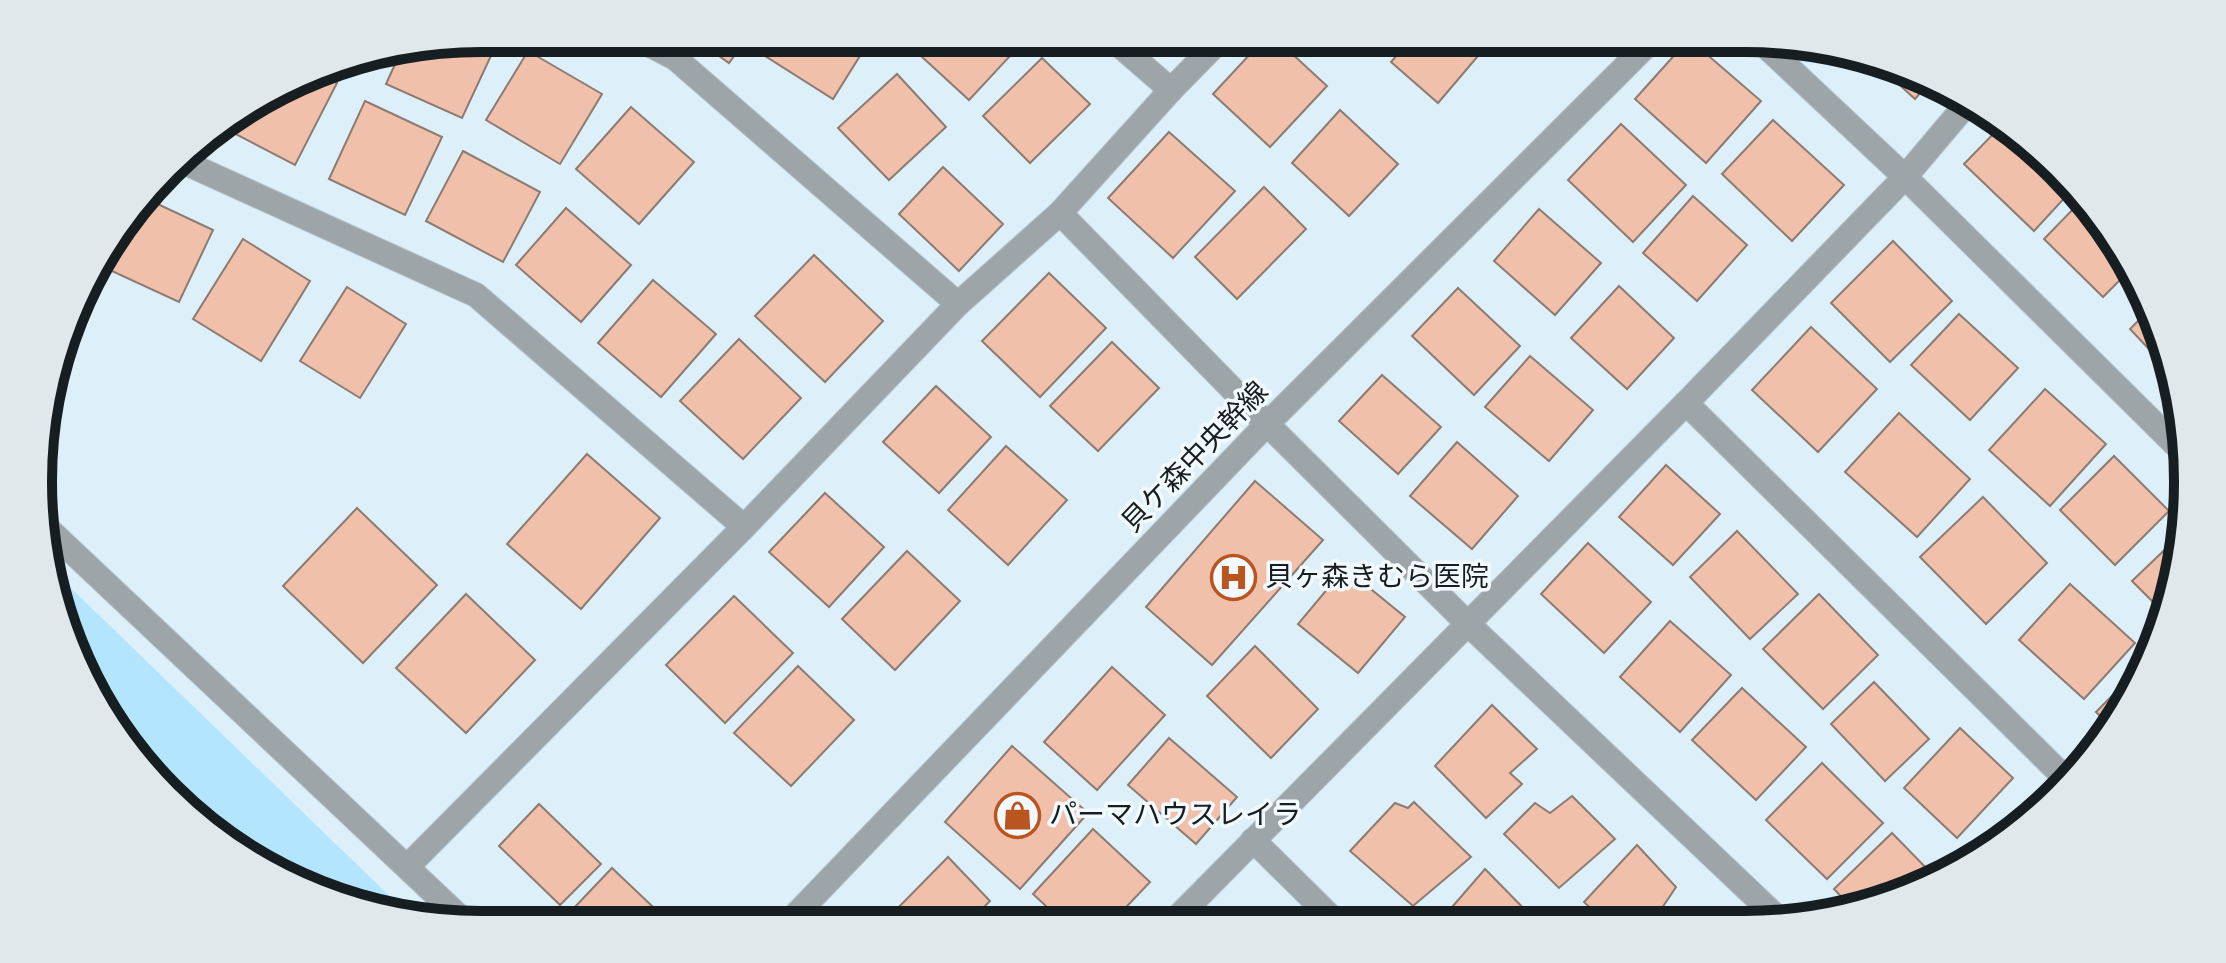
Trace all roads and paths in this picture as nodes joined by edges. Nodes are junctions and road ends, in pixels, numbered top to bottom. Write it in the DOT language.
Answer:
graph roads {
  1 [pos="663,52"];
  2 [pos="1127,52"];
  3 [pos="1208,52"];
  4 [pos="1640,52"];
  5 [pos="1773,53"];
  6 [pos="1171,90"];
  7 [pos="1961,111"];
  8 [pos="191,166"];
  9 [pos="1905,177"];
  10 [pos="1060,213"];
  11 [pos="958,304"];
  12 [pos="1686,403"];
  13 [pos="1267,424"];
  14 [pos="2172,441"];
  15 [pos="744,527"];
  16 [pos="56,536"];
  17 [pos="1468,624"];
  18 [pos="2060,773"];
  19 [pos="1253,840"];
  20 [pos="408,866"];
  21 [pos="453,910"];
  22 [pos="1770,910"];
  23 [pos="799,911"];
  24 [pos="1184,911"];
  25 [pos="1325,911"];
  1 -- 11 [label="street"];
  2 -- 6 [label="street"];
  3 -- 6 [label="street"];
  4 -- 13 [label="street, 貝ケ森中央幹線"];
  5 -- 9 [label="street"];
  6 -- 10 [label="street"];
  7 -- 9 [label="street"];
  8 -- 15 [label="street"];
  9 -- 12 [label="street"];
  9 -- 14 [label="street"];
  10 -- 11 [label="street"];
  10 -- 13 [label="street"];
  11 -- 15 [label="street"];
  12 -- 17 [label="street"];
  12 -- 18 [label="street"];
  13 -- 17 [label="street"];
  13 -- 23 [label="street, 貝ケ森中央幹線"];
  15 -- 20 [label="street"];
  16 -- 20 [label="street"];
  17 -- 19 [label="street"];
  17 -- 22 [label="street"];
  19 -- 24 [label="street"];
  19 -- 25 [label="street"];
  20 -- 21 [label="street"];
}
